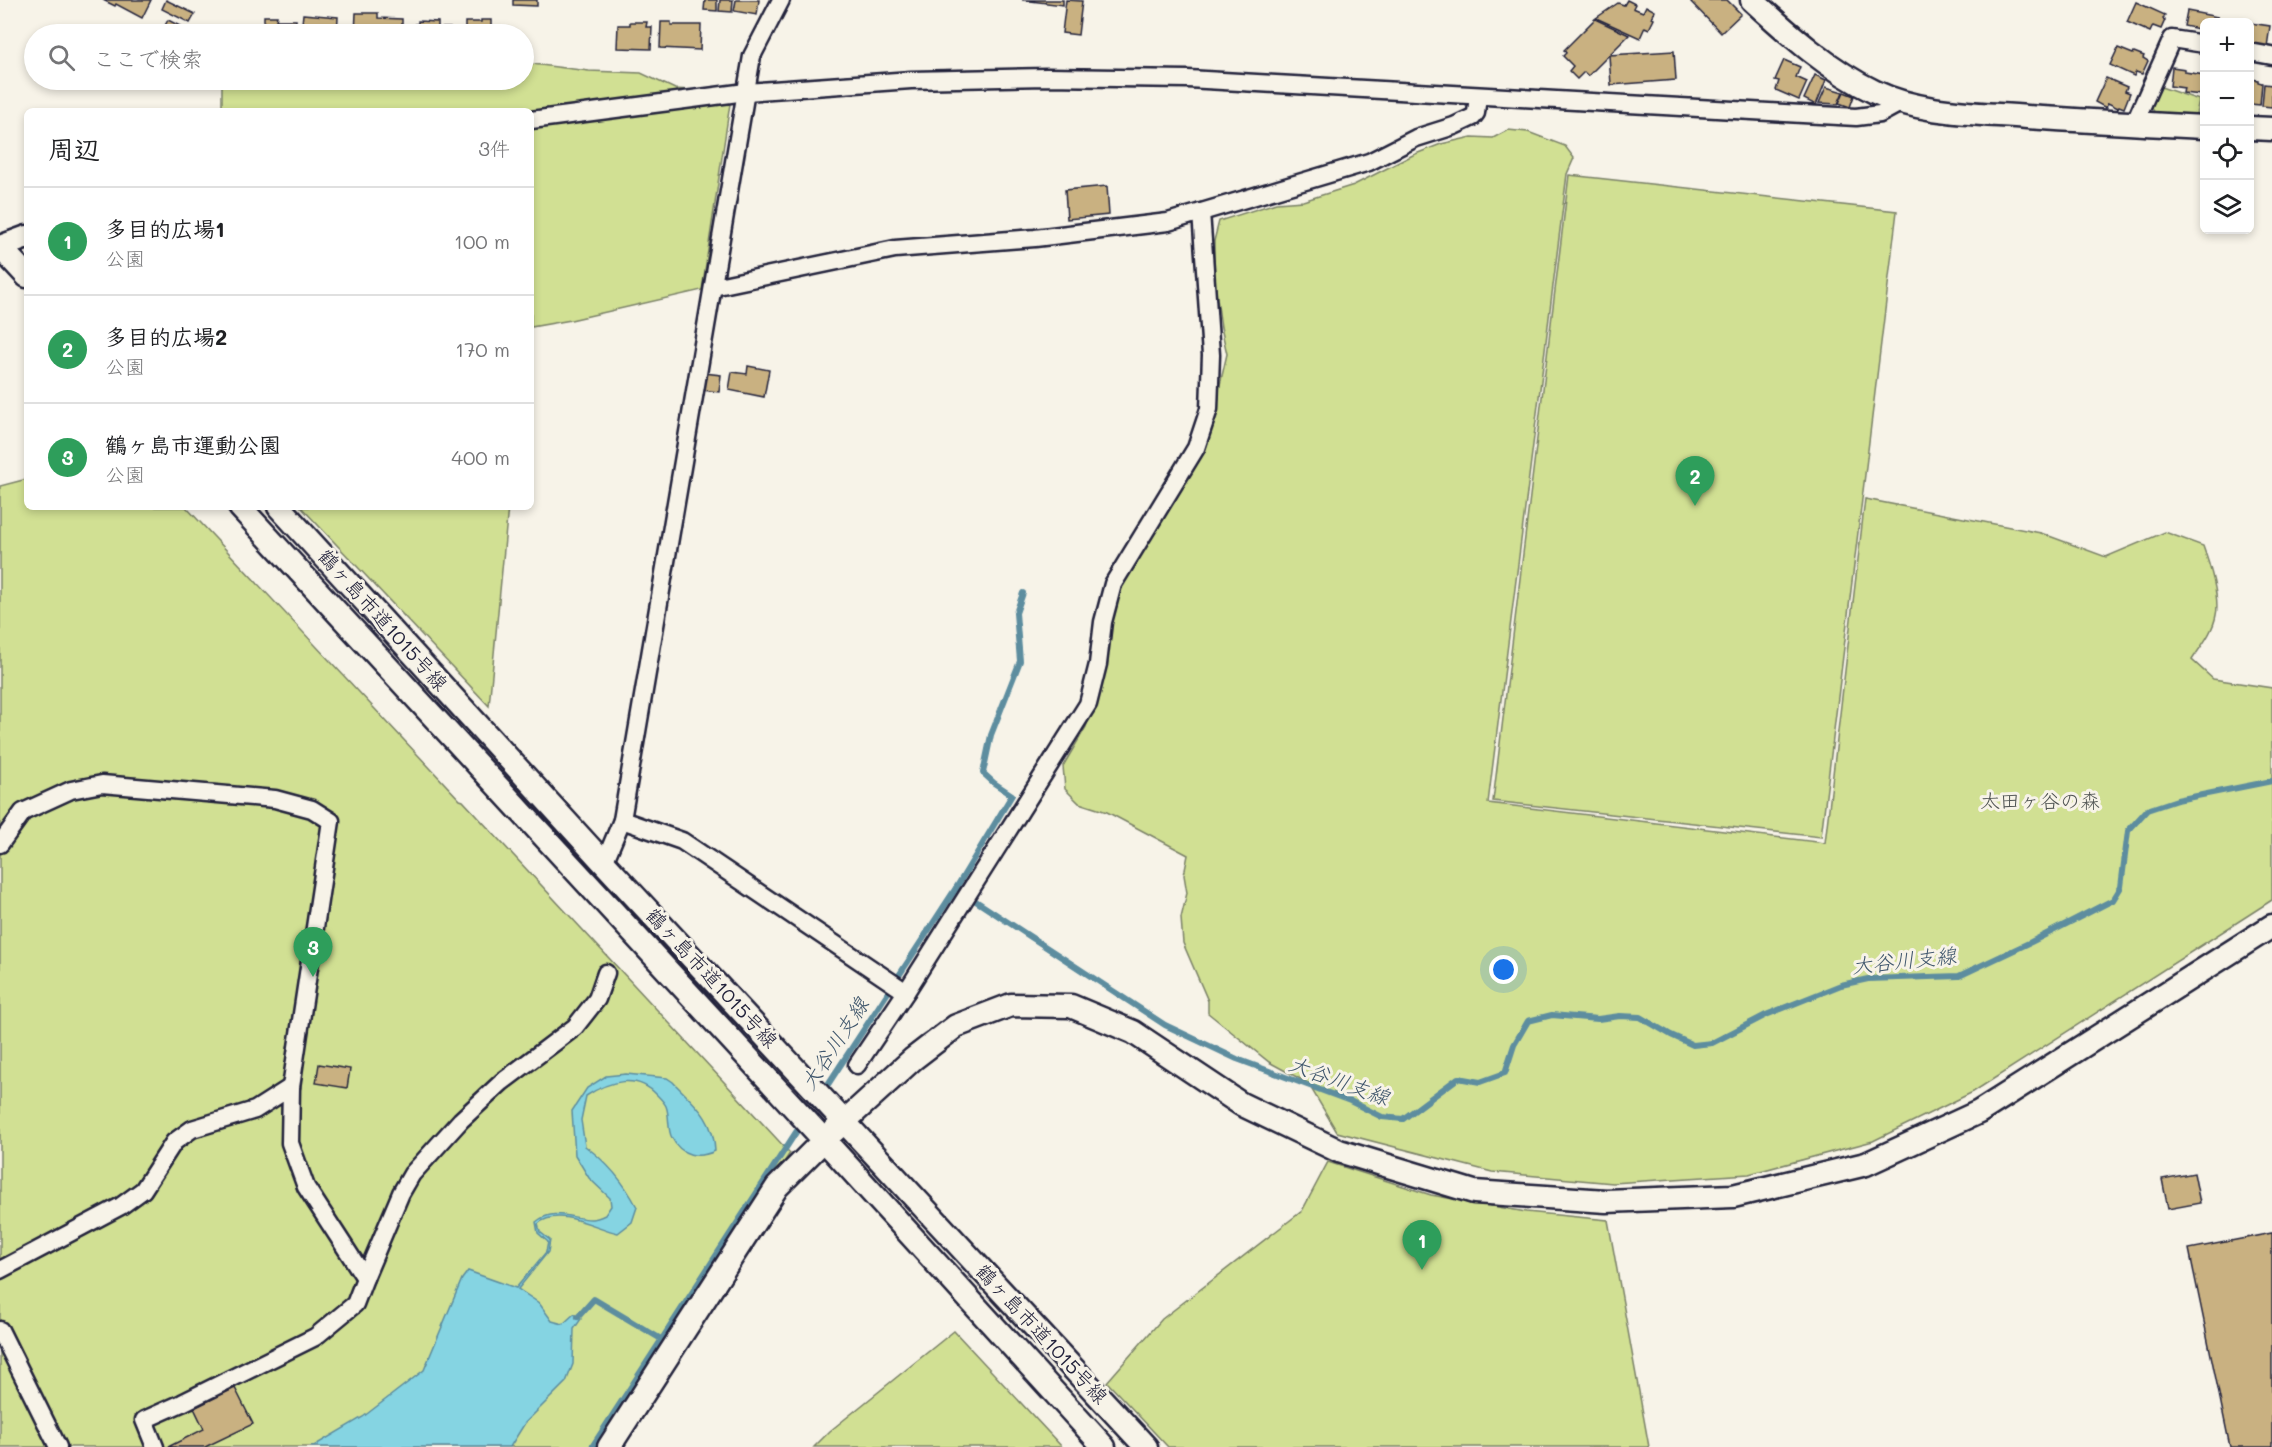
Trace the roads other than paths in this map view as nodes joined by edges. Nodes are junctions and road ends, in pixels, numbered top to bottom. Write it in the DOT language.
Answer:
graph roads {
  1 [pos="781,0"];
  2 [pos="1752,0"];
  3 [pos="2200,43"];
  4 [pos="2254,53"];
  5 [pos="2272,57"];
  6 [pos="746,92"];
  7 [pos="1478,96"];
  8 [pos="1902,102"];
  9 [pos="534,120"];
  10 [pos="2134,124"];
  11 [pos="2200,127"];
  12 [pos="2254,128"];
  13 [pos="2272,129"];
  14 [pos="1201,212"];
  15 [pos="24,238"];
  16 [pos="0,247"];
  17 [pos="24,273"];
  18 [pos="713,287"];
  19 [pos="243,510"];
  20 [pos="282,510"];
  21 [pos="622,820"];
  22 [pos="0,844"];
  23 [pos="604,863"];
  24 [pos="2272,926"];
  25 [pos="606,973"];
  26 [pos="906,992"];
  27 [pos="857,1065"];
  28 [pos="291,1086"];
  29 [pos="845,1121"];
  30 [pos="824,1140"];
  31 [pos="0,1270"];
  32 [pos="365,1278"];
  33 [pos="0,1330"];
  34 [pos="58,1447"];
  35 [pos="155,1447"];
  36 [pos="609,1447"];
  37 [pos="1104,1447"];
  38 [pos="1146,1447"];
  1 -- 6 [label="street"];
  2 -- 8 [label="street"];
  3 -- 10 [label="street"];
  4 -- 5 [label="street"];
  6 -- 7 [label="street"];
  6 -- 9 [label="street"];
  6 -- 18 [label="street"];
  7 -- 8 [label="street"];
  7 -- 14 [label="street"];
  8 -- 10 [label="street"];
  10 -- 11 [label="street"];
  12 -- 13 [label="street"];
  14 -- 18 [label="street"];
  14 -- 26 [label="street"];
  15 -- 16 [label="street"];
  16 -- 17 [label="street"];
  18 -- 21 [label="street"];
  19 -- 30 [label="street, 鶴ヶ島市道1015号線"];
  20 -- 23 [label="street, 鶴ヶ島市道1015号線"];
  21 -- 23 [label="street"];
  21 -- 26 [label="street"];
  22 -- 28 [label="street"];
  23 -- 29 [label="street, 鶴ヶ島市道1015号線"];
  24 -- 29 [label="street"];
  25 -- 32 [label="street"];
  26 -- 27 [label="street"];
  28 -- 31 [label="street"];
  28 -- 32 [label="street"];
  29 -- 30 [label="street"];
  29 -- 38 [label="street, 鶴ヶ島市道1015号線"];
  30 -- 36 [label="street"];
  30 -- 37 [label="street, 鶴ヶ島市道1015号線"];
  32 -- 35 [label="street"];
  33 -- 34 [label="street"];
}
